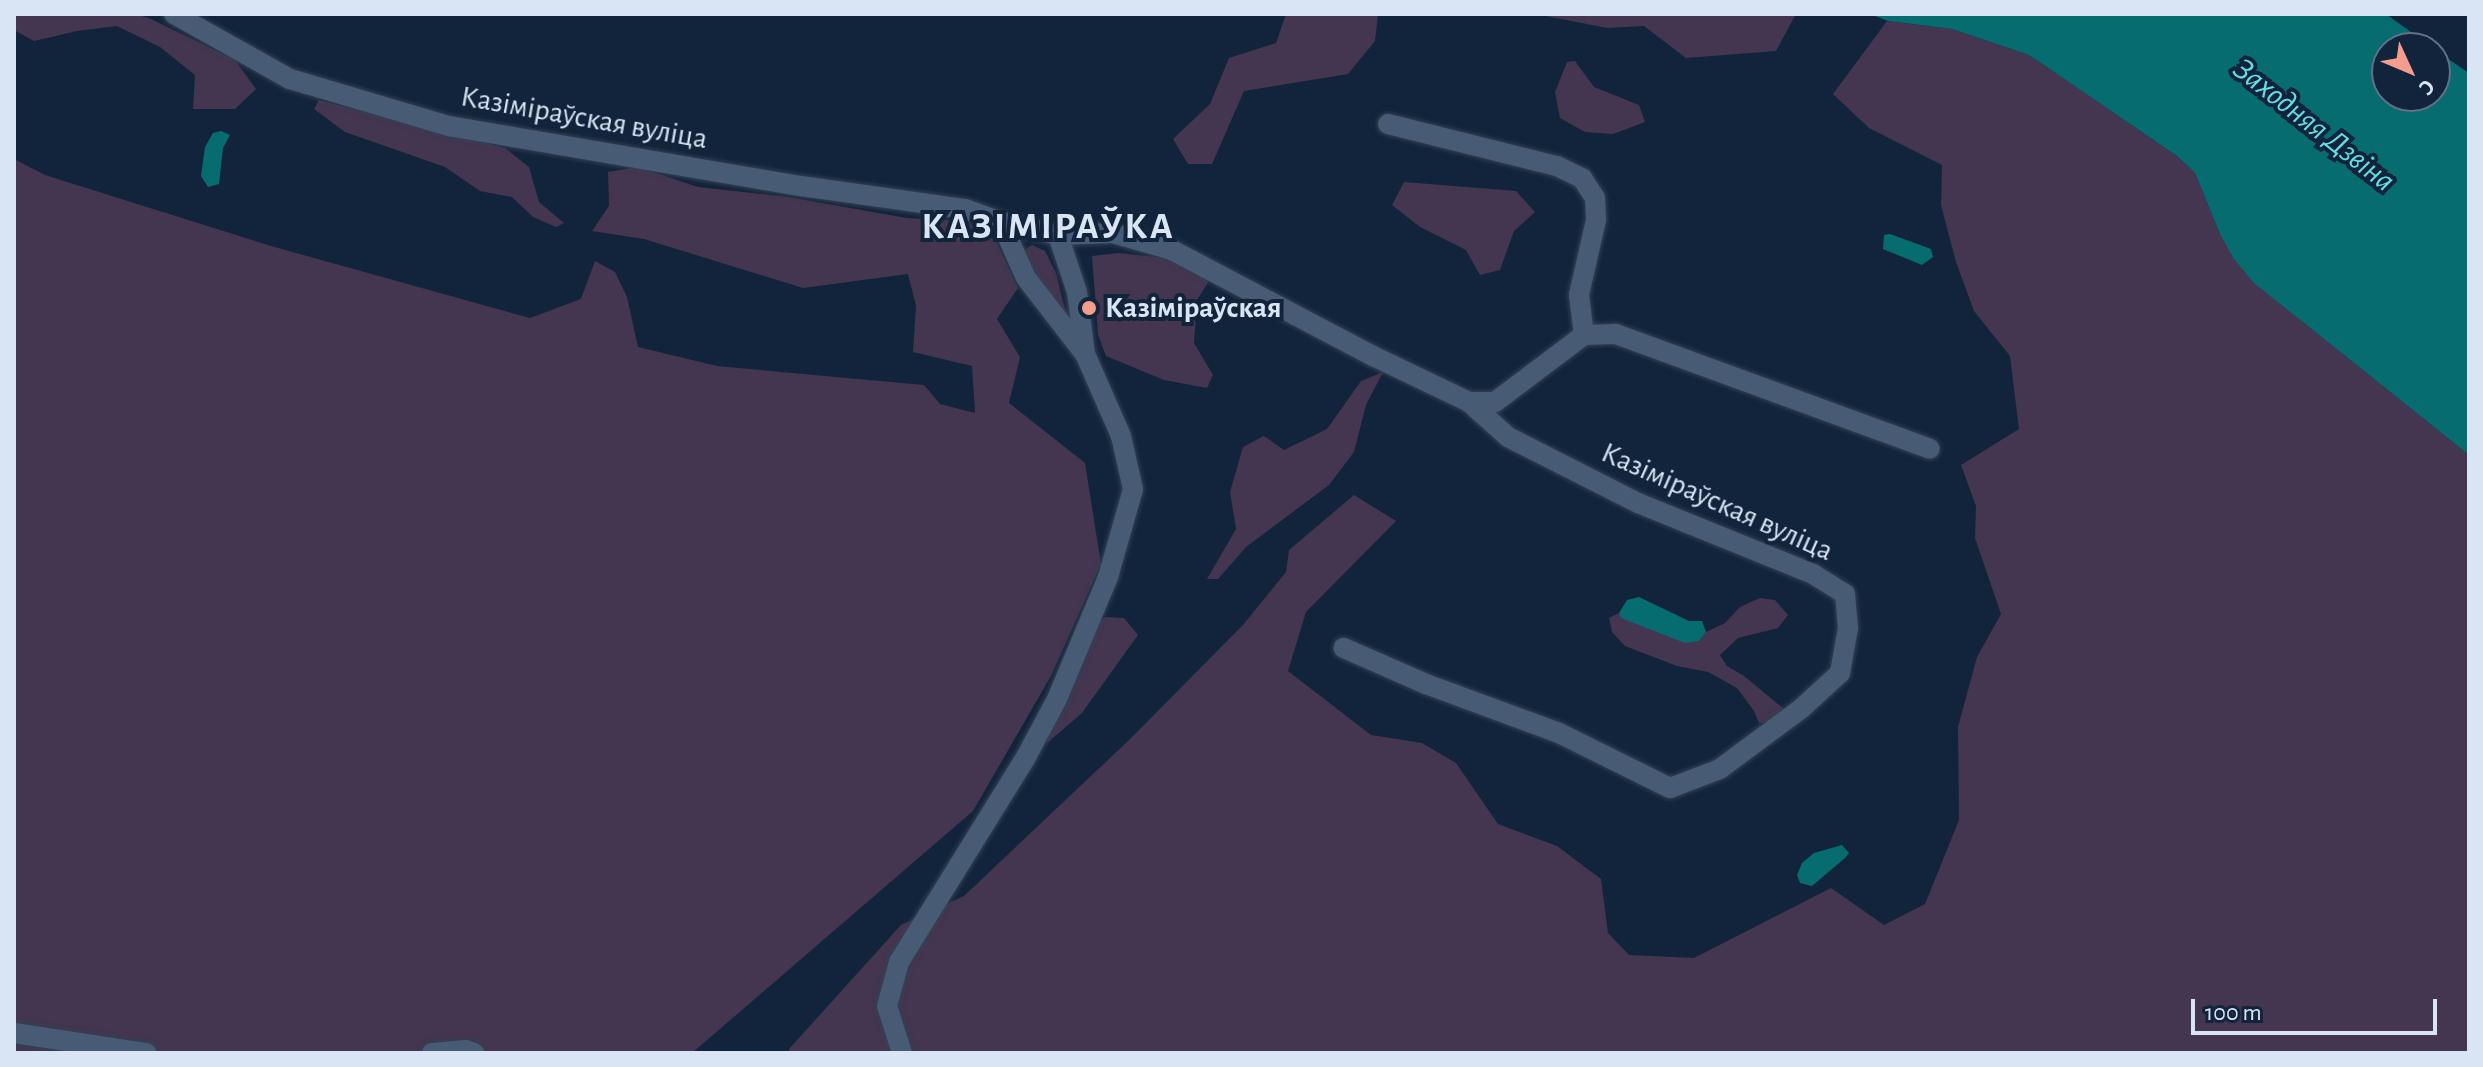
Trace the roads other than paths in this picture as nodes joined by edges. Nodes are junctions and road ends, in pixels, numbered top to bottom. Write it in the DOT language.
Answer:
graph roads {
  1 [pos="174,14"];
  2 [pos="1388,124"];
  3 [pos="1001,222"];
  4 [pos="1058,235"];
  5 [pos="1584,335"];
  6 [pos="1085,354"];
  7 [pos="1469,402"];
  8 [pos="1930,449"];
  9 [pos="1344,648"];
  10 [pos="14,1033"];
  11 [pos="147,1053"];
  12 [pos="432,1053"];
  13 [pos="474,1053"];
  14 [pos="902,1053"];
  1 -- 3 [label="street, Казіміраўская вуліца"];
  2 -- 5 [label="street"];
  3 -- 4 [label="street, Казіміраўская вуліца"];
  3 -- 6 [label="street"];
  4 -- 6 [label="street"];
  4 -- 7 [label="street, Казіміраўская вуліца"];
  5 -- 7 [label="street"];
  5 -- 8 [label="street"];
  6 -- 14 [label="street"];
  7 -- 9 [label="street, Казіміраўская вуліца"];
  10 -- 11 [label="street"];
  12 -- 13 [label="street"];
}
